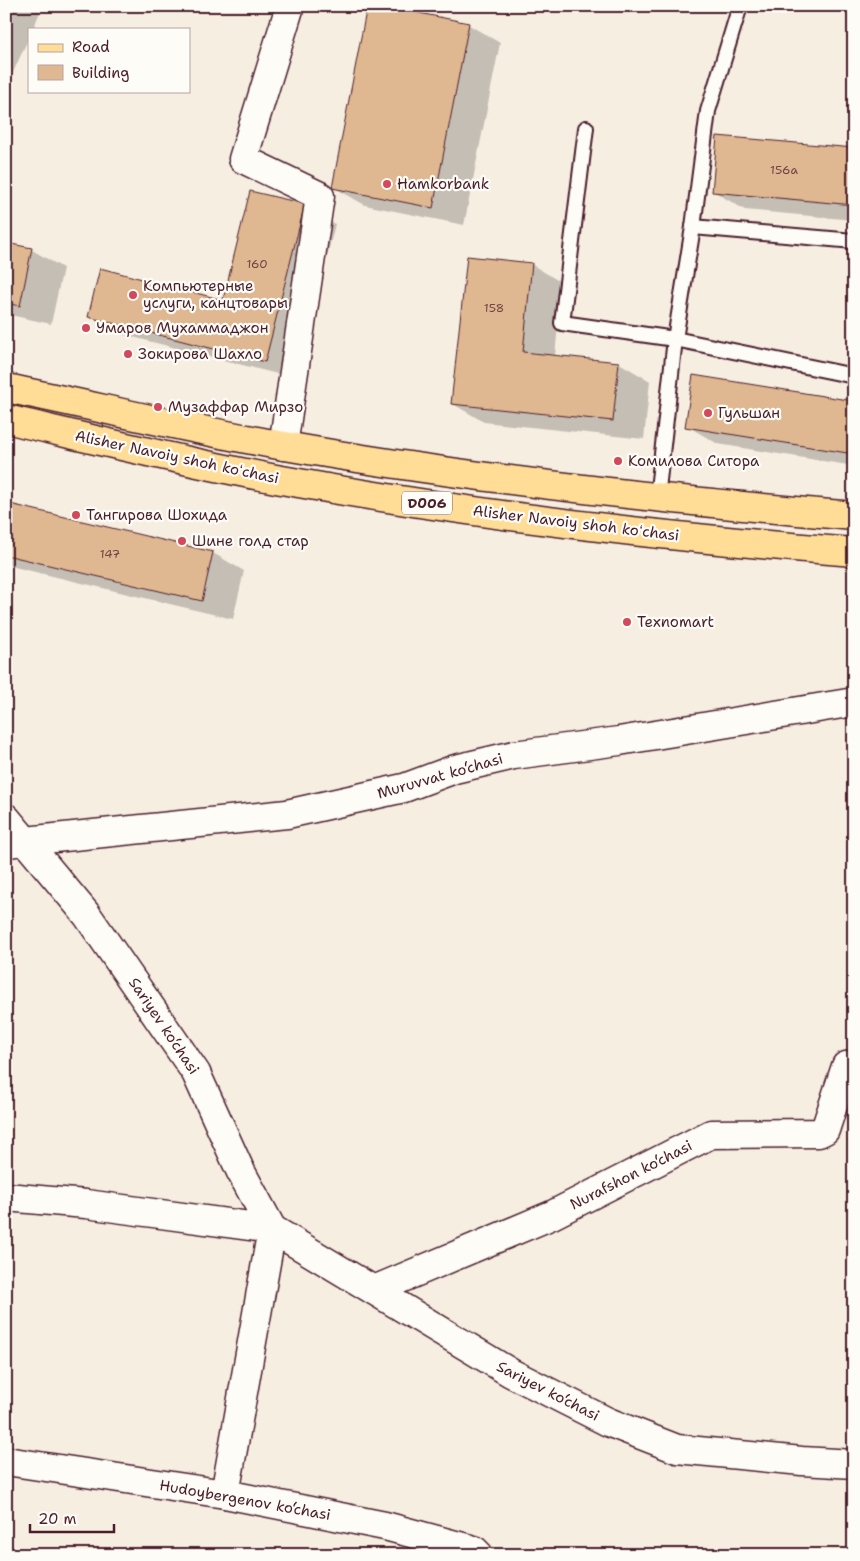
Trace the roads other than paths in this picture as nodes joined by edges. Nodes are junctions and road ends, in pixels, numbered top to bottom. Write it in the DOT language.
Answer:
graph roads {
  1 [pos="290,6"];
  2 [pos="740,6"];
  3 [pos="586,128"];
  4 [pos="693,227"];
  5 [pos="854,241"];
  6 [pos="675,339"];
  7 [pos="854,376"];
  8 [pos="6,388"];
  9 [pos="6,419"];
  10 [pos="283,446"];
  11 [pos="657,498"];
  12 [pos="854,516"];
  13 [pos="854,552"];
  14 [pos="854,702"];
  15 [pos="6,818"];
  16 [pos="16,842"];
  17 [pos="854,1064"];
  18 [pos="6,1197"];
  19 [pos="272,1229"];
  20 [pos="374,1290"];
  21 [pos="6,1461"];
  22 [pos="854,1464"];
  23 [pos="225,1494"];
  24 [pos="479,1555"];
  1 -- 10 [label="street"];
  2 -- 4 [label="lane"];
  3 -- 6 [label="lane"];
  4 -- 5 [label="lane"];
  4 -- 6 [label="lane"];
  6 -- 7 [label="lane"];
  6 -- 11 [label="lane"];
  8 -- 10 [label="main road, D006"];
  9 -- 13 [label="main road, Alisher Navoiy shoh koʻchasi / D006"];
  10 -- 11 [label="main road, D006"];
  11 -- 12 [label="main road, D006"];
  14 -- 16 [label="street, Muruvvat ko‘chasi"];
  15 -- 16 [label="street, Sariyev ko‘chasi"];
  16 -- 19 [label="street, Sariyev ko‘chasi"];
  17 -- 20 [label="street, Nurafshon ko‘chasi"];
  18 -- 19 [label="street, Sariyev ko‘chasi"];
  19 -- 20 [label="street, Sariyev ko‘chasi"];
  19 -- 23 [label="street"];
  20 -- 22 [label="street, Sariyev ko‘chasi"];
  21 -- 23 [label="street, Hudoybergenov ko‘chasi"];
  23 -- 24 [label="street, Hudoybergenov ko‘chasi"];
}
